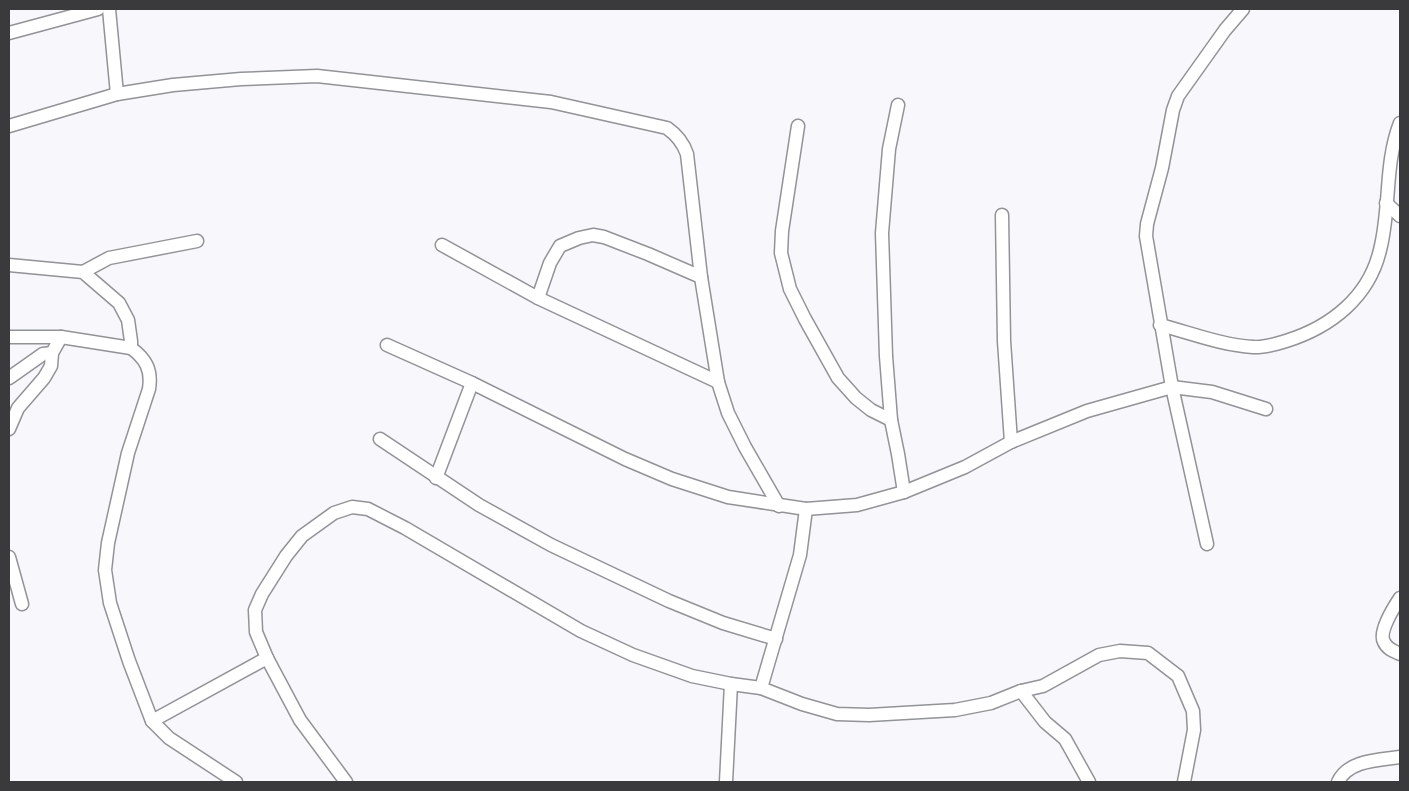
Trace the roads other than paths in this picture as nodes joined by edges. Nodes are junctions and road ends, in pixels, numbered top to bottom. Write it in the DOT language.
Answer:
graph roads {
  1 [pos="98,9"];
  2 [pos="109,9"];
  3 [pos="1243,9"];
  4 [pos="9,33"];
  5 [pos="117,94"];
  6 [pos="898,105"];
  7 [pos="1400,123"];
  8 [pos="9,126"];
  9 [pos="798,126"];
  10 [pos="1386,203"];
  11 [pos="1002,215"];
  12 [pos="1400,216"];
  13 [pos="197,241"];
  14 [pos="442,245"];
  15 [pos="9,265"];
  16 [pos="84,272"];
  17 [pos="701,277"];
  18 [pos="538,298"];
  19 [pos="1160,325"];
  20 [pos="9,337"];
  21 [pos="61,337"];
  22 [pos="387,345"];
  23 [pos="131,348"];
  24 [pos="52,353"];
  25 [pos="9,378"];
  26 [pos="718,382"];
  27 [pos="472,383"];
  28 [pos="1172,387"];
  29 [pos="1266,409"];
  30 [pos="891,420"];
  31 [pos="9,429"];
  32 [pos="380,439"];
  33 [pos="1011,442"];
  34 [pos="436,478"];
  35 [pos="904,492"];
  36 [pos="779,506"];
  37 [pos="806,510"];
  38 [pos="1207,544"];
  39 [pos="9,557"];
  40 [pos="1400,598"];
  41 [pos="22,604"];
  42 [pos="776,639"];
  43 [pos="1400,654"];
  44 [pos="267,658"];
  45 [pos="731,684"];
  46 [pos="761,688"];
  47 [pos="1021,691"];
  48 [pos="152,721"];
  49 [pos="1400,757"];
  50 [pos="236,782"];
  51 [pos="346,782"];
  52 [pos="726,782"];
  53 [pos="1089,782"];
  54 [pos="1184,782"];
  55 [pos="1338,782"];
  1 -- 4 [label="street"];
  2 -- 5 [label="street"];
  3 -- 19 [label="street"];
  5 -- 8 [label="street"];
  5 -- 17 [label="street"];
  6 -- 30 [label="street"];
  7 -- 10 [label="street"];
  9 -- 30 [label="street"];
  10 -- 12 [label="street"];
  10 -- 19 [label="street"];
  11 -- 33 [label="street"];
  13 -- 16 [label="street"];
  14 -- 18 [label="street"];
  15 -- 16 [label="street"];
  16 -- 23 [label="street"];
  17 -- 18 [label="street"];
  17 -- 26 [label="street"];
  18 -- 26 [label="street"];
  19 -- 28 [label="street"];
  20 -- 21 [label="street"];
  21 -- 23 [label="street"];
  21 -- 24 [label="street"];
  22 -- 27 [label="street"];
  23 -- 48 [label="street"];
  24 -- 25 [label="street"];
  24 -- 31 [label="street"];
  26 -- 36 [label="street"];
  27 -- 34 [label="street"];
  27 -- 36 [label="street"];
  28 -- 29 [label="street"];
  28 -- 33 [label="street"];
  28 -- 38 [label="street"];
  30 -- 35 [label="street"];
  32 -- 34 [label="street"];
  33 -- 35 [label="street"];
  34 -- 42 [label="street"];
  35 -- 37 [label="street"];
  36 -- 37 [label="street"];
  37 -- 42 [label="street"];
  39 -- 41 [label="street"];
  40 -- 43 [label="street"];
  42 -- 46 [label="street"];
  44 -- 45 [label="street"];
  44 -- 48 [label="street"];
  44 -- 51 [label="street"];
  45 -- 46 [label="street"];
  45 -- 52 [label="street"];
  46 -- 47 [label="street"];
  47 -- 53 [label="street"];
  47 -- 54 [label="street"];
  48 -- 50 [label="street"];
  49 -- 55 [label="street"];
}
